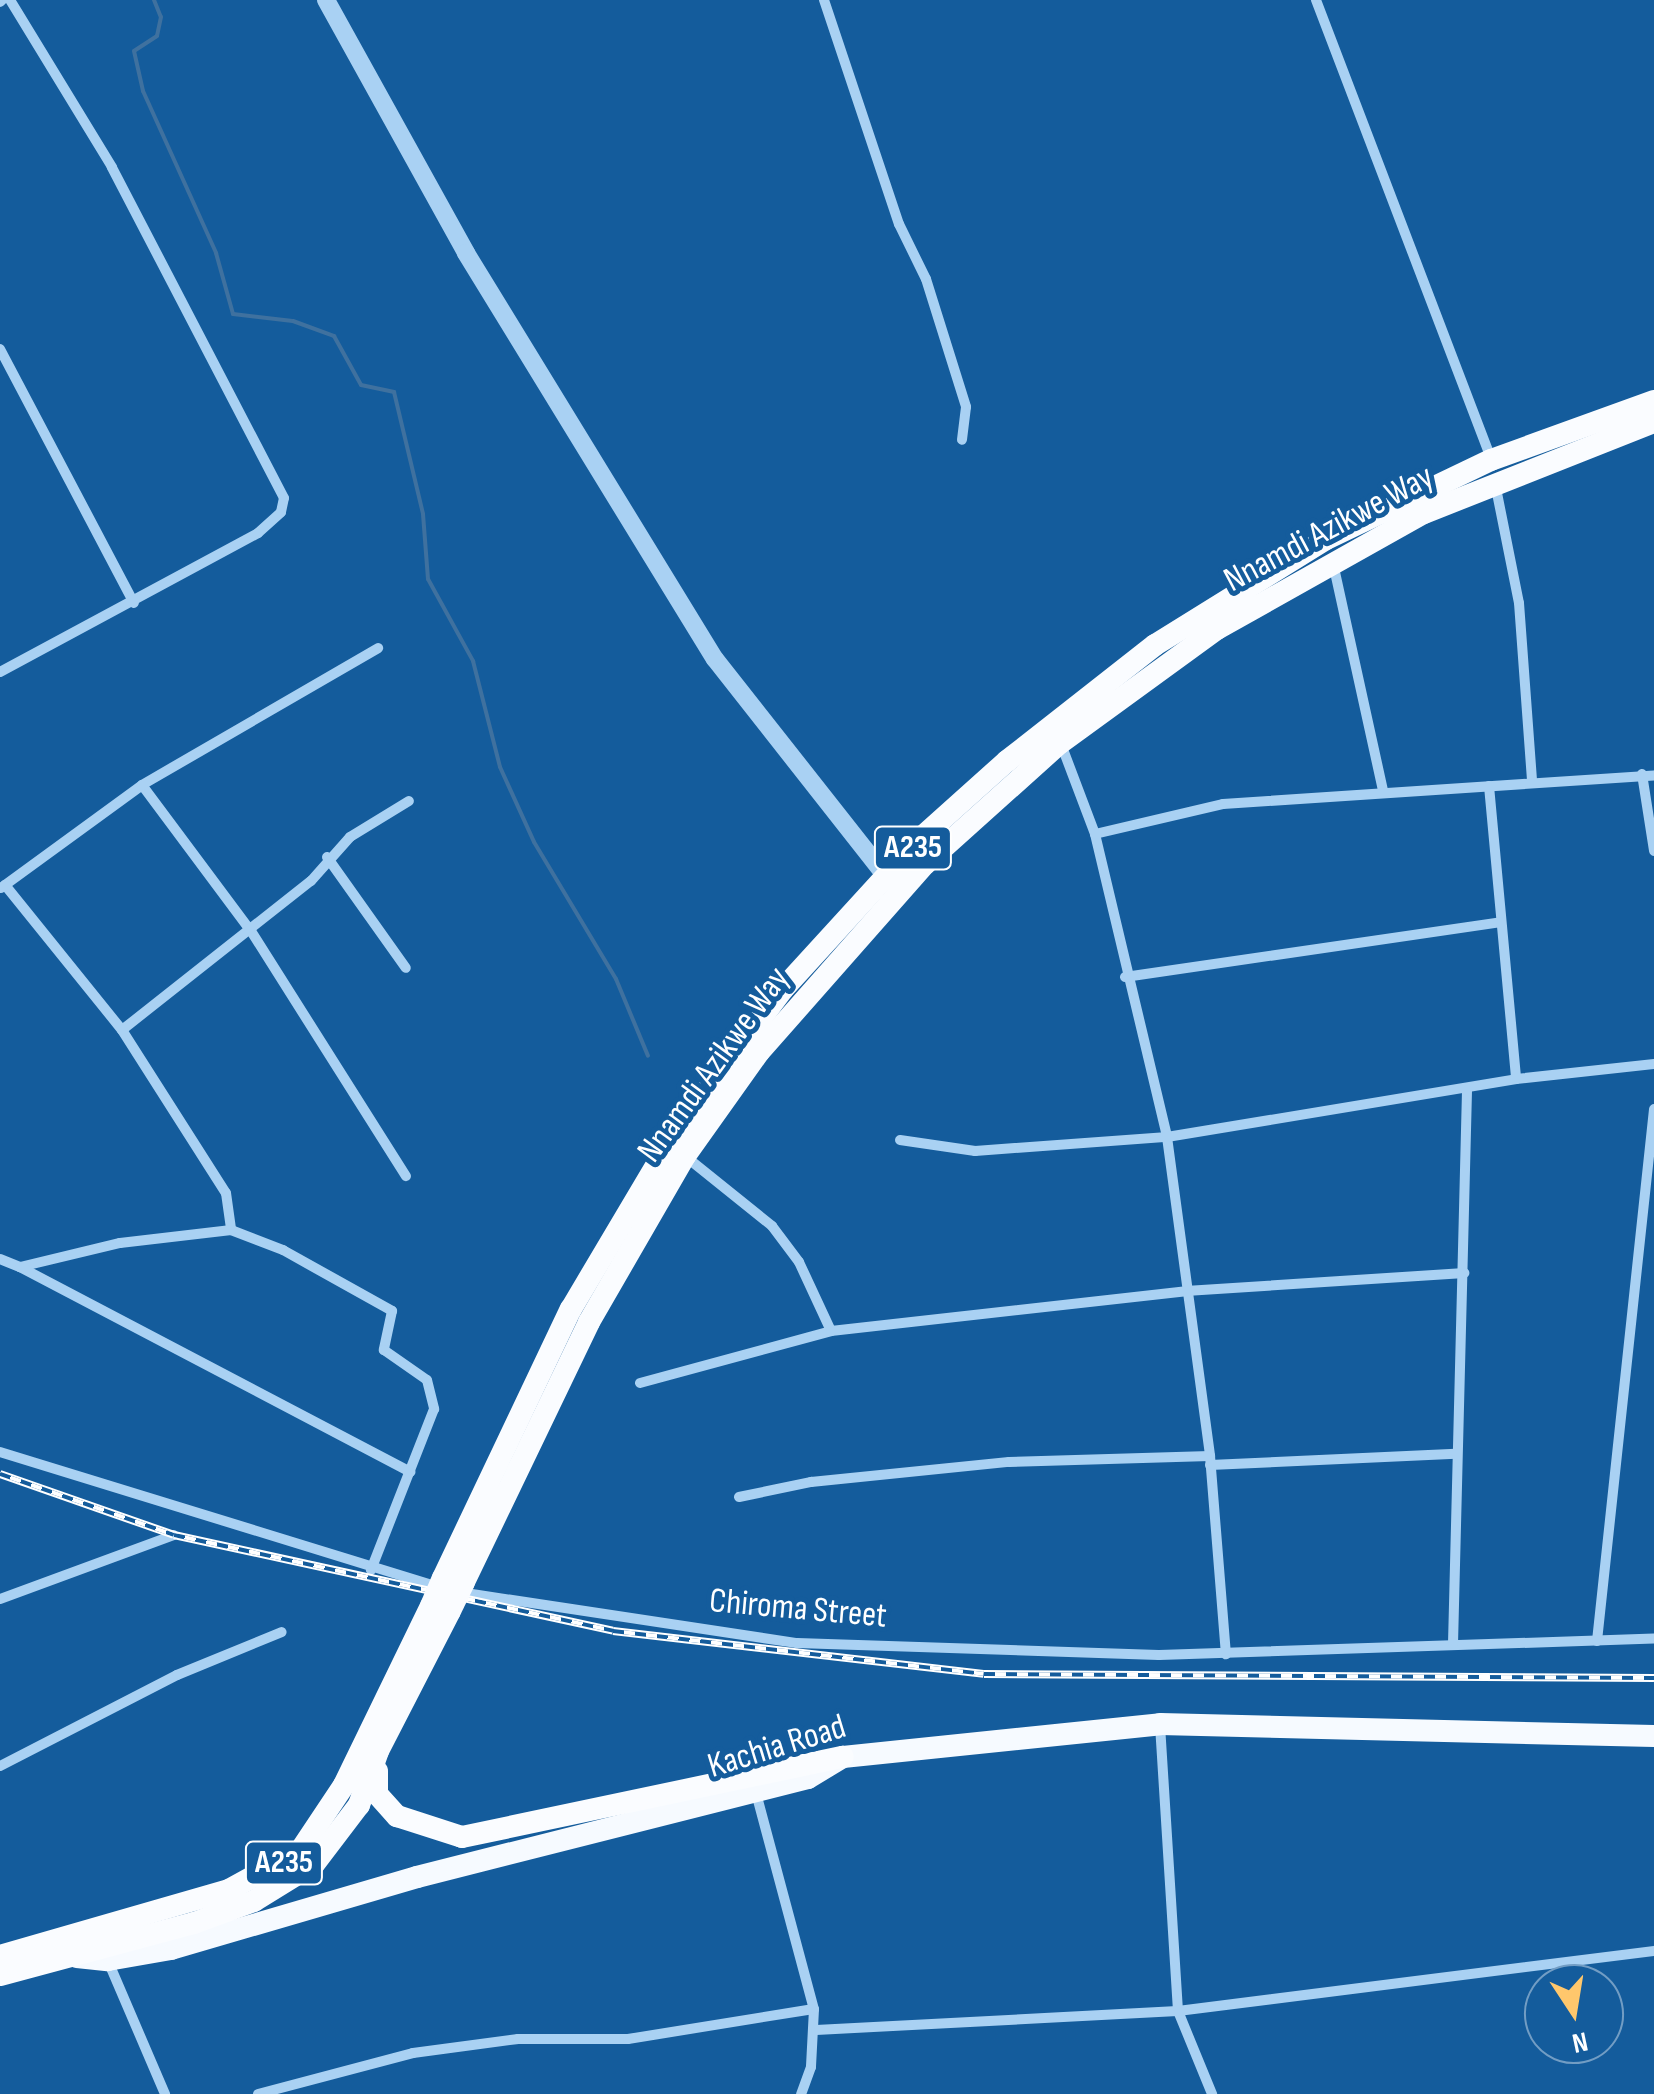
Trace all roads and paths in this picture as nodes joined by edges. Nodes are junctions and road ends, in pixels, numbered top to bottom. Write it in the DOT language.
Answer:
graph roads {
  1 [pos="10,0"];
  2 [pos="326,0"];
  3 [pos="824,0"];
  4 [pos="1316,0"];
  5 [pos="0,350"];
  6 [pos="1654,401"];
  7 [pos="1654,422"];
  8 [pos="962,440"];
  9 [pos="1493,472"];
  10 [pos="1333,563"];
  11 [pos="134,603"];
  12 [pos="378,648"];
  13 [pos="0,672"];
  14 [pos="1060,743"];
  15 [pos="1648,774"];
  16 [pos="1532,780"];
  17 [pos="142,786"];
  18 [pos="1489,786"];
  19 [pos="1383,791"];
  20 [pos="409,801"];
  21 [pos="1095,834"];
  22 [pos="1654,851"];
  23 [pos="327,857"];
  24 [pos="886,876"];
  25 [pos="3,887"];
  26 [pos="1501,922"];
  27 [pos="251,931"];
  28 [pos="406,968"];
  29 [pos="1125,977"];
  30 [pos="122,1030"];
  31 [pos="1654,1064"];
  32 [pos="1516,1079"];
  33 [pos="1468,1090"];
  34 [pos="1654,1110"];
  35 [pos="1168,1137"];
  36 [pos="900,1140"];
  37 [pos="685,1156"];
  38 [pos="406,1176"];
  39 [pos="231,1230"];
  40 [pos="0,1259"];
  41 [pos="20,1268"];
  42 [pos="1464,1273"];
  43 [pos="1186,1291"];
  44 [pos="831,1332"];
  45 [pos="640,1384"];
  46 [pos="0,1452"];
  47 [pos="1456,1454"];
  48 [pos="1210,1461"];
  49 [pos="410,1472"];
  50 [pos="739,1497"];
  51 [pos="174,1535"];
  52 [pos="370,1570"];
  53 [pos="454,1580"];
  54 [pos="0,1599"];
  55 [pos="441,1608"];
  56 [pos="282,1632"];
  57 [pos="1654,1639"];
  58 [pos="1597,1640"];
  59 [pos="1453,1644"];
  60 [pos="1226,1654"];
  61 [pos="1160,1724"];
  62 [pos="1654,1736"];
  63 [pos="378,1751"];
  64 [pos="843,1758"];
  65 [pos="0,1766"];
  66 [pos="756,1792"];
  67 [pos="1654,1950"];
  68 [pos="0,1956"];
  69 [pos="77,1957"];
  70 [pos="108,1960"];
  71 [pos="0,1975"];
  72 [pos="814,2009"];
  73 [pos="1178,2010"];
  74 [pos="816,2030"];
  75 [pos="166,2094"];
  76 [pos="258,2094"];
  77 [pos="801,2094"];
  78 [pos="1212,2094"];
  1 -- 11 [label="street"];
  2 -- 24 [label="street"];
  3 -- 8 [label="street"];
  4 -- 9 [label="street"];
  5 -- 11 [label="street"];
  6 -- 9 [label="highway, Nnamdi Azikwe Way / A235"];
  7 -- 9 [label="highway, Nnamdi Azikwe Way / A235"];
  9 -- 10 [label="highway, Nnamdi Azikwe Way / A235"];
  9 -- 16 [label="street"];
  9 -- 24 [label="highway, Nnamdi Azikwe Way / A235"];
  10 -- 14 [label="highway, Nnamdi Azikwe Way / A235"];
  10 -- 19 [label="street"];
  11 -- 13 [label="street"];
  12 -- 17 [label="street"];
  14 -- 21 [label="street"];
  14 -- 37 [label="highway, Nnamdi Azikwe Way / A235"];
  15 -- 16 [label="street"];
  15 -- 22 [label="street"];
  16 -- 18 [label="street"];
  17 -- 25 [label="street"];
  17 -- 27 [label="street"];
  18 -- 19 [label="street"];
  18 -- 26 [label="street"];
  19 -- 21 [label="street"];
  20 -- 23 [label="street"];
  21 -- 29 [label="street"];
  23 -- 27 [label="street"];
  23 -- 28 [label="street"];
  24 -- 53 [label="highway, Nnamdi Azikwe Way / A235"];
  25 -- 30 [label="street"];
  26 -- 29 [label="street"];
  26 -- 32 [label="street"];
  27 -- 30 [label="street"];
  27 -- 38 [label="street"];
  29 -- 35 [label="street"];
  30 -- 39 [label="street"];
  31 -- 32 [label="street"];
  32 -- 33 [label="street"];
  33 -- 35 [label="street"];
  33 -- 42 [label="street"];
  34 -- 58 [label="street"];
  35 -- 36 [label="street"];
  35 -- 43 [label="street"];
  37 -- 44 [label="street"];
  37 -- 53 [label="highway, Nnamdi Azikwe Way / A235"];
  39 -- 41 [label="street"];
  39 -- 49 [label="street"];
  40 -- 41 [label="street"];
  41 -- 49 [label="street"];
  42 -- 43 [label="street"];
  42 -- 47 [label="street"];
  43 -- 44 [label="street"];
  43 -- 48 [label="street"];
  44 -- 45 [label="street"];
  46 -- 52 [label="street, Chiroma Street"];
  47 -- 48 [label="street"];
  47 -- 59 [label="street"];
  48 -- 50 [label="street"];
  48 -- 60 [label="street"];
  49 -- 52 [label="street"];
  51 -- 54 [label="street"];
  52 -- 60 [label="street, Chiroma Street"];
  53 -- 55 [label="highway, Nnamdi Azikwe Way / A235, bridge"];
  55 -- 63 [label="highway, Nnamdi Azikwe Way / A235"];
  55 -- 68 [label="highway, A235"];
  56 -- 65 [label="street"];
  57 -- 58 [label="street, Chiroma Street"];
  58 -- 59 [label="street, Chiroma Street"];
  59 -- 60 [label="street, Chiroma Street"];
  61 -- 62 [label="main road, Kachia Road"];
  61 -- 64 [label="main road, Kachia Road"];
  61 -- 73 [label="street"];
  63 -- 64 [label="highway"];
  63 -- 69 [label="highway, Nnamdi Azikwe Way / A235"];
  64 -- 66 [label="main road, Kachia Road"];
  66 -- 70 [label="main road, Kachia Road"];
  66 -- 72 [label="street"];
  67 -- 73 [label="street"];
  69 -- 70 [label="main road, Kachia Road"];
  69 -- 71 [label="highway, Kachia Road / A235"];
  70 -- 75 [label="street"];
  72 -- 74 [label="street"];
  72 -- 76 [label="street"];
  73 -- 74 [label="street"];
  73 -- 78 [label="street"];
  74 -- 77 [label="street"];
}
